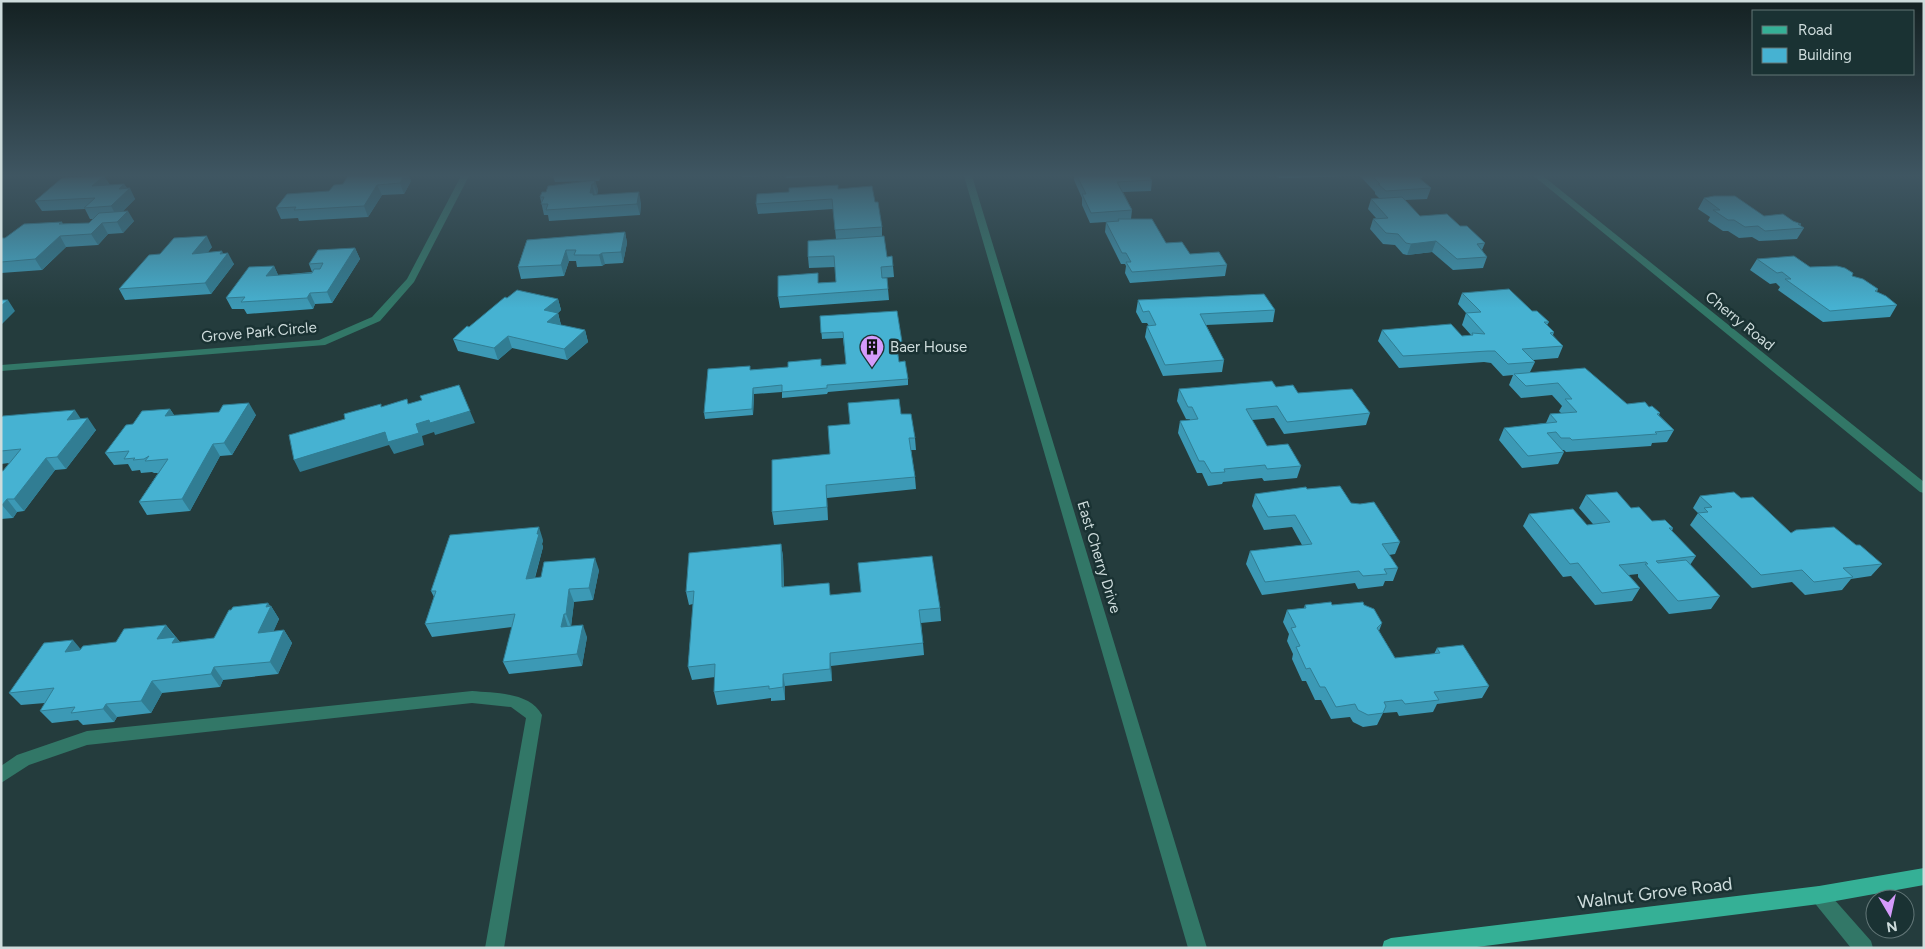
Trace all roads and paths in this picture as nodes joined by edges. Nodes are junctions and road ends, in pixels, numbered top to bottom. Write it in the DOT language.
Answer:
graph roads {
  1 [pos="442,220"];
  2 [pos="981,220"];
  3 [pos="1593,220"];
  4 [pos="1,368"];
  5 [pos="1924,489"];
  6 [pos="1,776"];
  7 [pos="1924,876"];
  8 [pos="1819,895"];
  9 [pos="494,948"];
  10 [pos="1198,948"];
  11 [pos="1391,948"];
  12 [pos="1864,948"];
  1 -- 4 [label="street, Grove Park Circle"];
  2 -- 10 [label="street, East Cherry Drive"];
  3 -- 5 [label="street, Cherry Road"];
  6 -- 9 [label="street"];
  7 -- 8 [label="main road, Walnut Grove Road"];
  8 -- 11 [label="main road, Walnut Grove Road"];
  8 -- 12 [label="street"];
}
